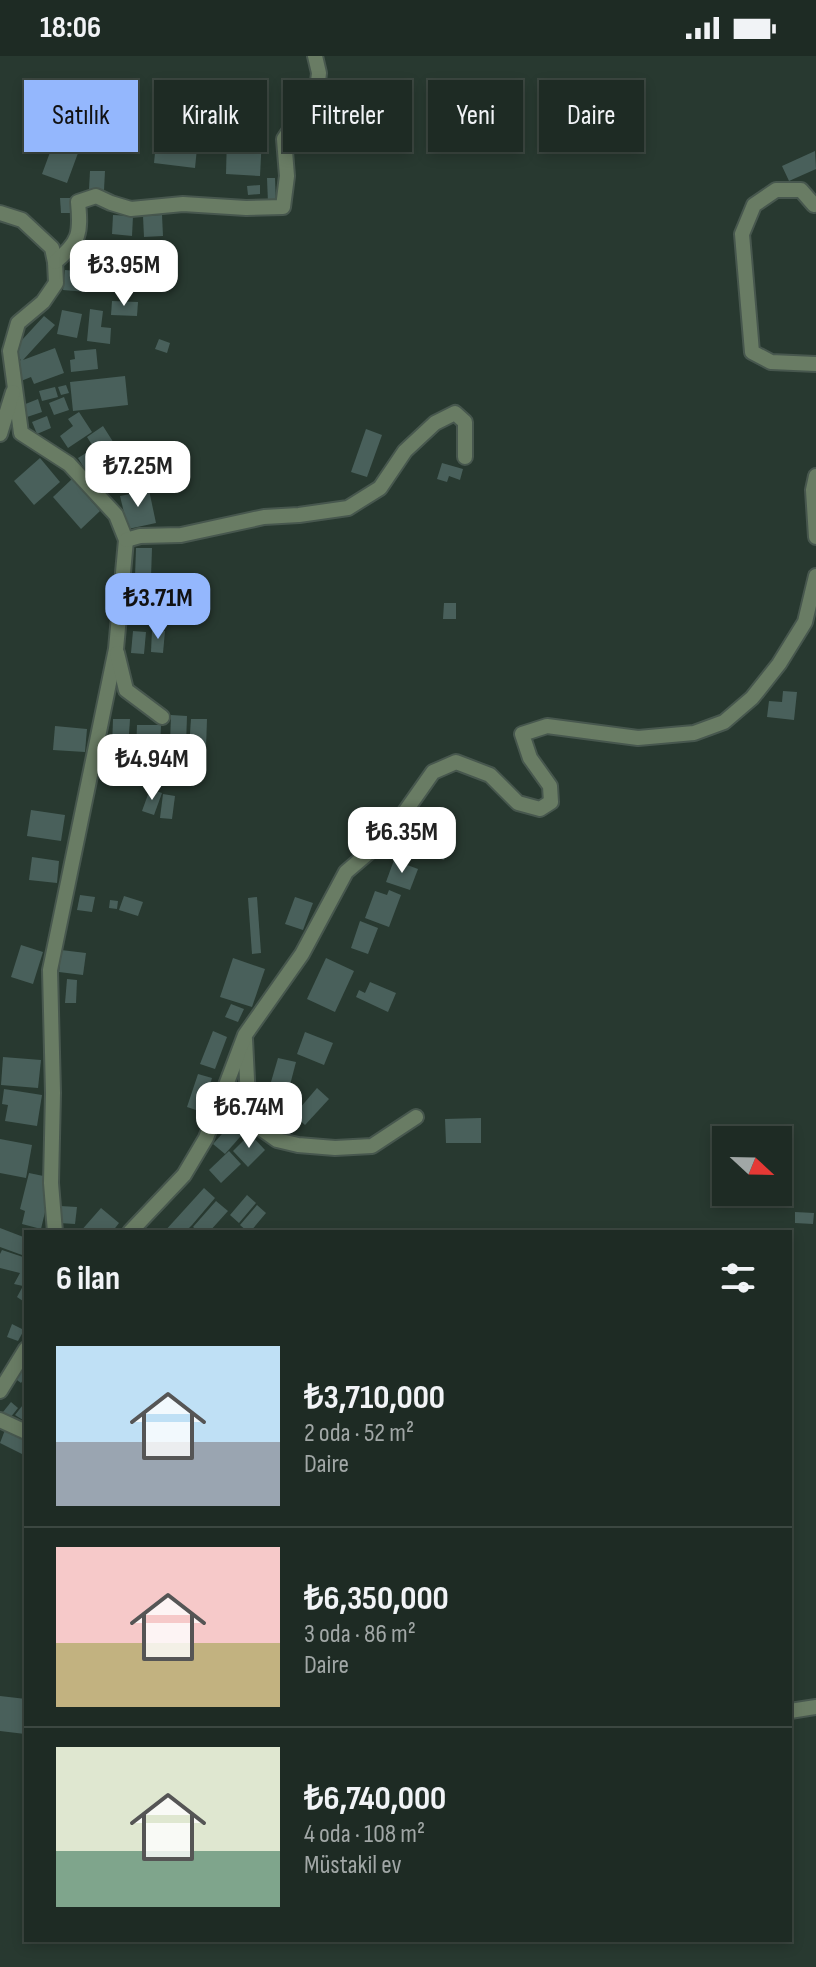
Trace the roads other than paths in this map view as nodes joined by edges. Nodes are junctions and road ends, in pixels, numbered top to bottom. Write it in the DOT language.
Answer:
graph roads {
  1 [pos="315,56"];
  2 [pos="814,205"];
  3 [pos="0,213"];
  4 [pos="55,262"];
  5 [pos="816,364"];
  6 [pos="12,380"];
  7 [pos="0,434"];
  8 [pos="465,457"];
  9 [pos="816,476"];
  10 [pos="816,537"];
  11 [pos="126,540"];
  12 [pos="816,576"];
  13 [pos="116,649"];
  14 [pos="162,717"];
  15 [pos="245,1035"];
  16 [pos="416,1117"];
  17 [pos="55,1230"];
  18 [pos="132,1230"];
  19 [pos="24,1352"];
  20 [pos="0,1390"];
  21 [pos="0,1420"];
  22 [pos="24,1431"];
  23 [pos="816,1707"];
  24 [pos="792,1711"];
  1 -- 4 [label="street"];
  2 -- 5 [label="street"];
  3 -- 4 [label="street"];
  4 -- 6 [label="street"];
  6 -- 7 [label="street"];
  6 -- 11 [label="street"];
  8 -- 11 [label="street"];
  9 -- 10 [label="street"];
  11 -- 13 [label="street"];
  12 -- 15 [label="street"];
  13 -- 14 [label="street"];
  13 -- 17 [label="street"];
  15 -- 16 [label="street"];
  15 -- 18 [label="street"];
  19 -- 20 [label="street"];
  21 -- 22 [label="street"];
  23 -- 24 [label="street"];
}
